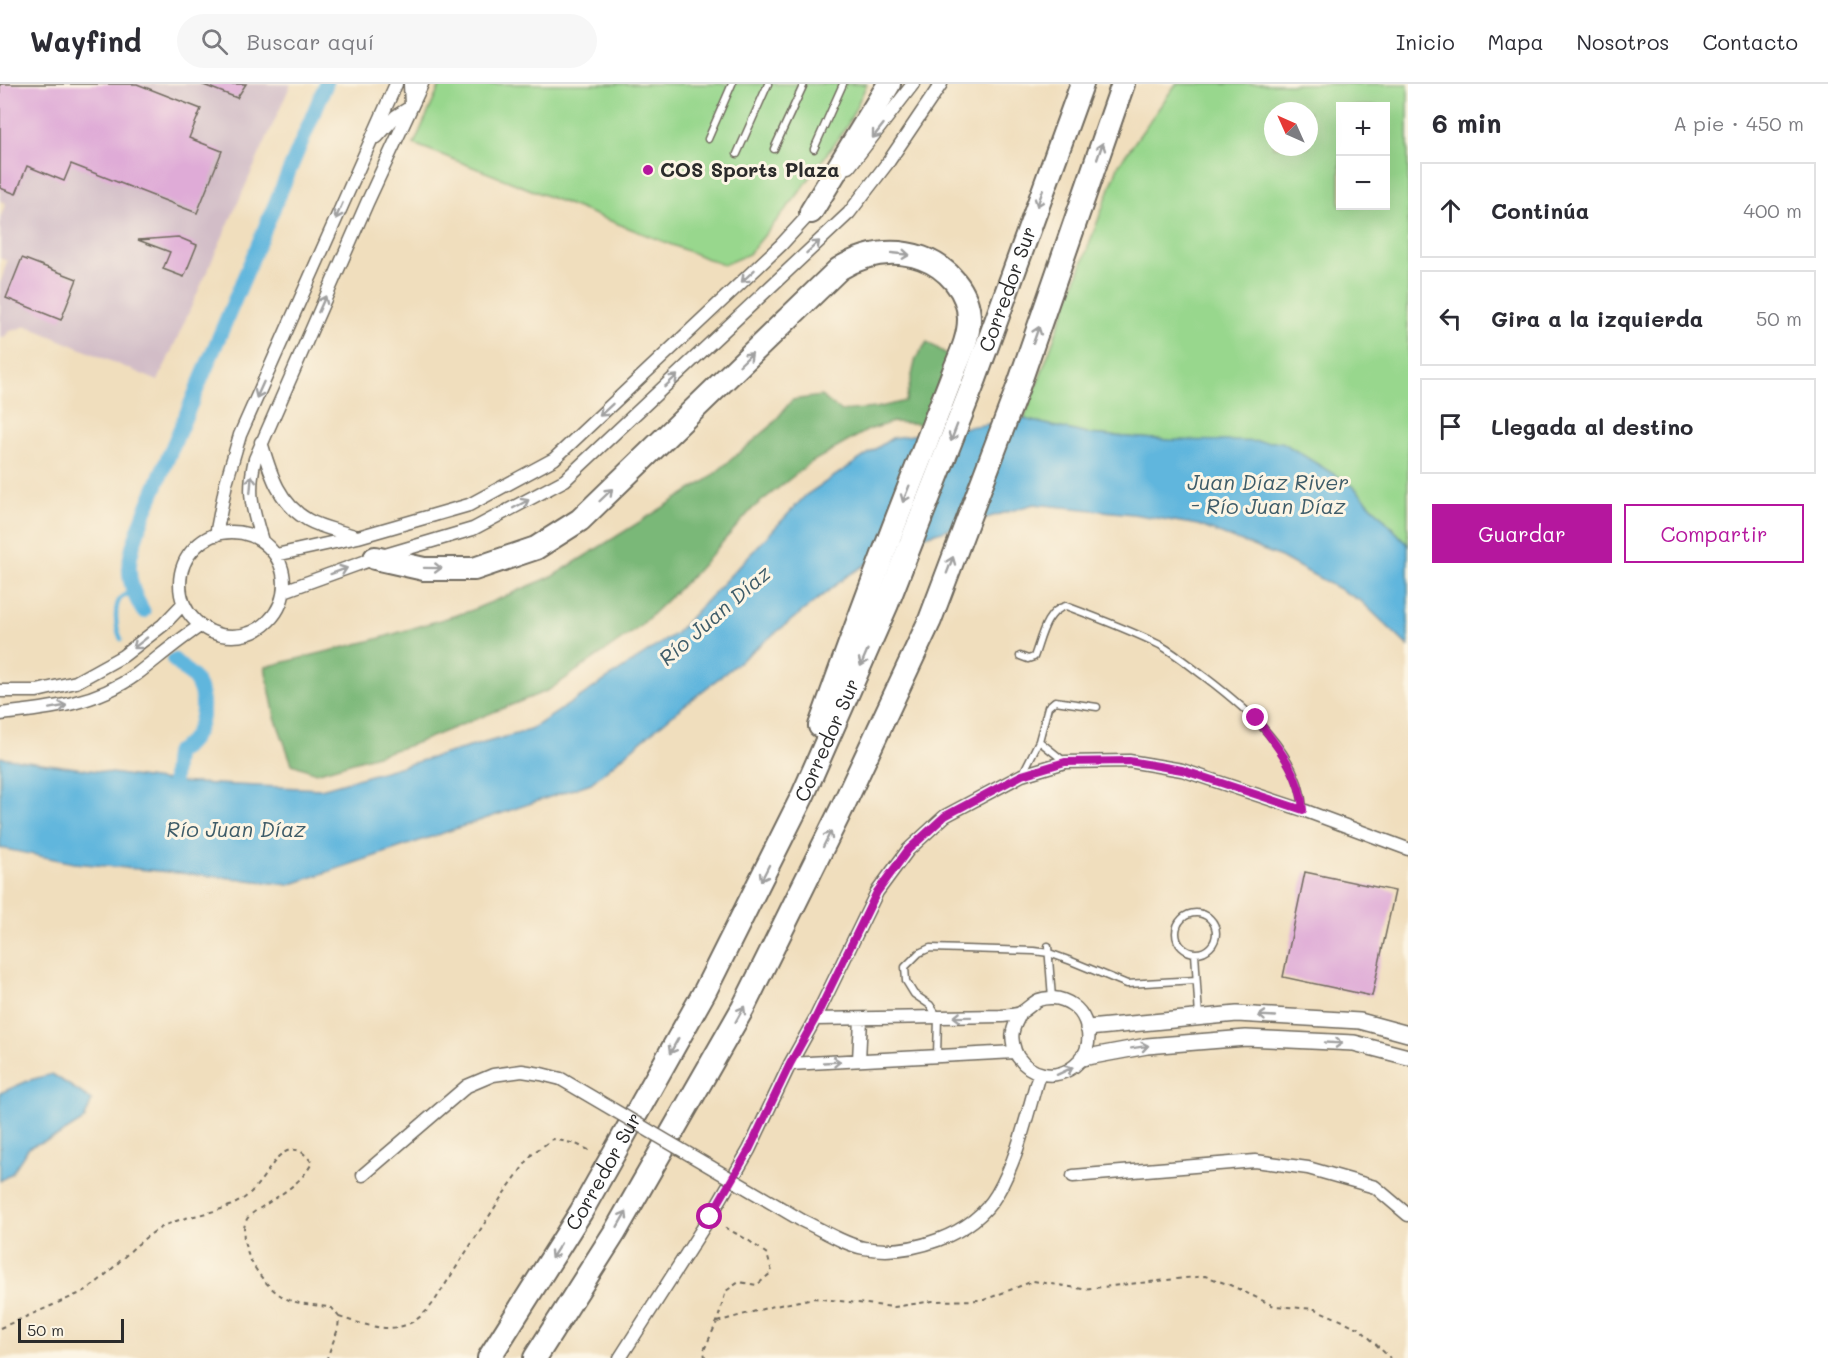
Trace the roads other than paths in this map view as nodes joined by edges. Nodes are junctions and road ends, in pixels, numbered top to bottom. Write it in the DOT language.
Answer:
graph roads {
  1 [pos="396,84"];
  2 [pos="410,84"];
  3 [pos="422,84"];
  4 [pos="732,84"];
  5 [pos="768,84"];
  6 [pos="804,84"];
  7 [pos="843,84"];
  8 [pos="890,84"];
  9 [pos="913,84"];
  10 [pos="941,84"];
  11 [pos="1082,84"];
  12 [pos="1123,84"];
  13 [pos="412,106"];
  14 [pos="708,139"];
  15 [pos="774,149"];
  16 [pos="814,149"];
  17 [pos="737,154"];
  18 [pos="363,158"];
  19 [pos="811,212"];
  20 [pos="261,442"];
  21 [pos="216,535"];
  22 [pos="358,537"];
  23 [pos="262,541"];
  24 [pos="276,555"];
  25 [pos="375,558"];
  26 [pos="284,591"];
  27 [pos="183,604"];
  28 [pos="200,626"];
  29 [pos="1020,656"];
  30 [pos="0,692"];
  31 [pos="1097,707"];
  32 [pos="0,714"];
  33 [pos="1039,741"];
  34 [pos="1065,762"];
  35 [pos="1022,775"];
  36 [pos="1303,810"];
  37 [pos="777,849"];
  38 [pos="1408,849"];
  39 [pos="1049,949"];
  40 [pos="1195,953"];
  41 [pos="1196,980"];
  42 [pos="1052,998"];
  43 [pos="1020,1014"];
  44 [pos="938,1017"];
  45 [pos="1199,1017"];
  46 [pos="861,1018"];
  47 [pos="815,1019"];
  48 [pos="1088,1028"];
  49 [pos="1408,1034"];
  50 [pos="1015,1052"];
  51 [pos="937,1056"];
  52 [pos="1408,1057"];
  53 [pos="1082,1058"];
  54 [pos="859,1060"];
  55 [pos="790,1064"];
  56 [pos="1039,1074"];
  57 [pos="363,1175"];
  58 [pos="1073,1176"];
  59 [pos="1408,1215"];
  60 [pos="489,1358"];
  61 [pos="535,1358"];
  62 [pos="620,1358"];
  1 -- 18 [label="street"];
  2 -- 13 [label="street"];
  3 -- 13 [label="street"];
  4 -- 14 [label="lane"];
  5 -- 17 [label="lane"];
  6 -- 15 [label="lane"];
  7 -- 16 [label="lane"];
  8 -- 19 [label="highway"];
  9 -- 19 [label="street, one-way"];
  25 -- 10 [label="street, one-way"];
  11 -- 37 [label="highway, Corredor Sur, one-way"];
  61 -- 12 [label="highway, Corredor Sur, one-way"];
  13 -- 18 [label="street"];
  20 -- 13 [label="street, one-way"];
  18 -- 21 [label="street, one-way"];
  19 -- 22 [label="street, one-way"];
  20 -- 22 [label="street"];
  23 -- 20 [label="street, one-way"];
  21 -- 23 [label="street"];
  21 -- 27 [label="street"];
  22 -- 24 [label="street"];
  23 -- 24 [label="street"];
  24 -- 26 [label="street"];
  26 -- 25 [label="street, one-way"];
  25 -- 37 [label="highway, one-way"];
  26 -- 28 [label="street"];
  27 -- 28 [label="street"];
  27 -- 30 [label="street, one-way"];
  32 -- 28 [label="street, one-way"];
  29 -- 36 [label="lane"];
  31 -- 33 [label="lane"];
  33 -- 34 [label="lane"];
  33 -- 35 [label="lane"];
  34 -- 35 [label="street"];
  34 -- 36 [label="street"];
  35 -- 47 [label="street"];
  36 -- 38 [label="street"];
  37 -- 60 [label="highway, Corredor Sur, one-way"];
  39 -- 41 [label="lane"];
  39 -- 42 [label="lane"];
  39 -- 44 [label="lane"];
  40 -- 40 [label="lane"];
  40 -- 41 [label="lane"];
  41 -- 45 [label="lane"];
  42 -- 43 [label="street"];
  42 -- 48 [label="street"];
  43 -- 44 [label="street, one-way"];
  43 -- 50 [label="street"];
  44 -- 46 [label="street"];
  44 -- 51 [label="lane"];
  45 -- 48 [label="street"];
  49 -- 45 [label="street, one-way"];
  46 -- 47 [label="street"];
  46 -- 54 [label="street"];
  47 -- 55 [label="street"];
  48 -- 53 [label="street"];
  50 -- 51 [label="street"];
  50 -- 56 [label="street"];
  51 -- 54 [label="street"];
  53 -- 52 [label="street, one-way"];
  56 -- 53 [label="street, one-way"];
  55 -- 54 [label="street, one-way"];
  55 -- 62 [label="street"];
  56 -- 57 [label="street, bridge"];
  58 -- 59 [label="street"];
}
